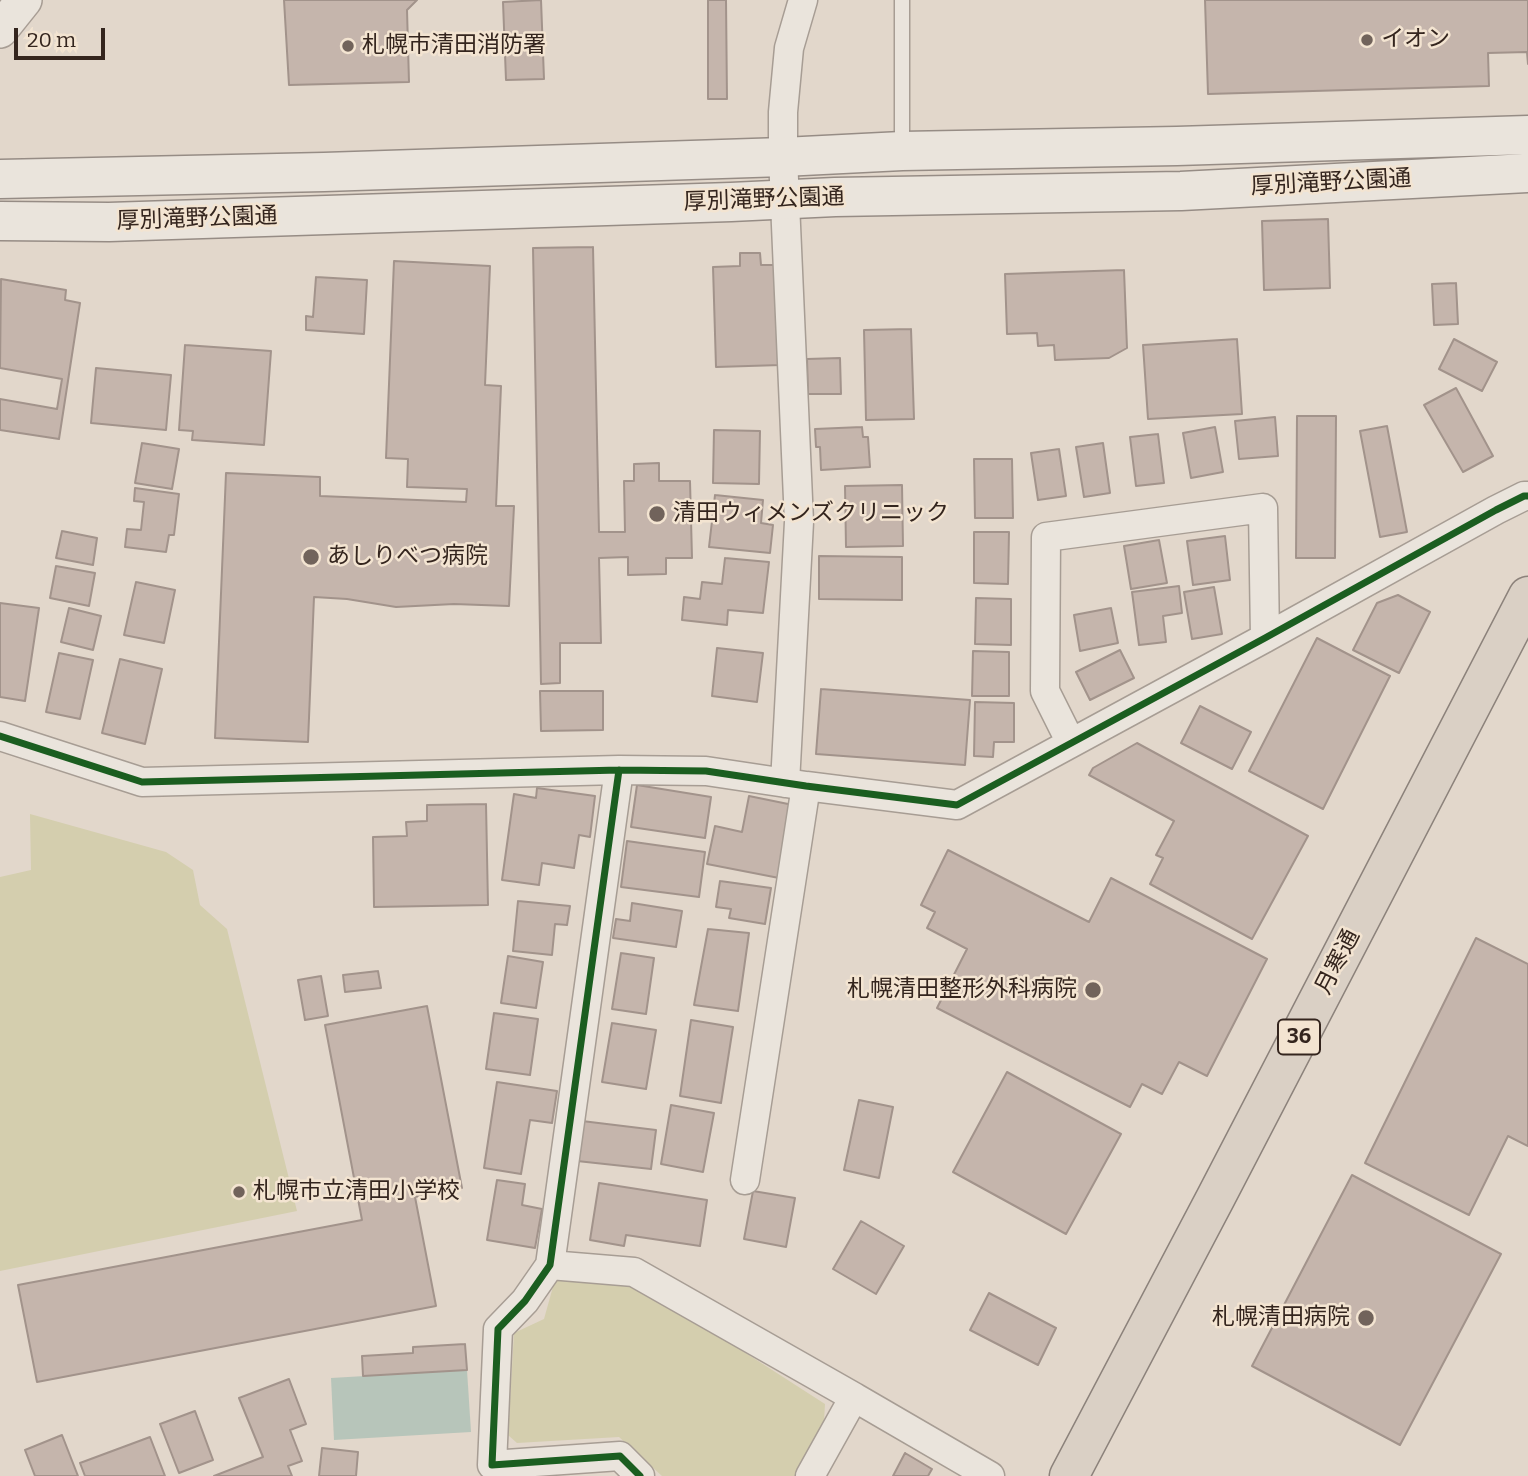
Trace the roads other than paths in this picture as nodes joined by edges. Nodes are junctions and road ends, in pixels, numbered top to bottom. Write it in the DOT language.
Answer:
graph roads {
  1 [pos="24,0"];
  2 [pos="803,0"];
  3 [pos="902,0"];
  4 [pos="0,30"];
  5 [pos="1528,135"];
  6 [pos="1221,144"];
  7 [pos="902,151"];
  8 [pos="783,157"];
  9 [pos="1528,173"];
  10 [pos="0,179"];
  11 [pos="1224,189"];
  12 [pos="785,199"];
  13 [pos="0,221"];
  14 [pos="1528,496"];
  15 [pos="1528,596"];
  16 [pos="1265,638"];
  17 [pos="0,736"];
  18 [pos="1071,743"];
  19 [pos="620,770"];
  20 [pos="796,785"];
  21 [pos="745,1180"];
  22 [pos="550,1265"];
  23 [pos="854,1397"];
  24 [pos="640,1476"];
  25 [pos="810,1476"];
  26 [pos="990,1476"];
  27 [pos="1069,1476"];
  1 -- 4 [label="street"];
  2 -- 8 [label="street"];
  3 -- 7 [label="lane"];
  5 -- 6 [label="main road, 厚別滝野公園通"];
  6 -- 7 [label="main road, 厚別滝野公園通"];
  6 -- 11 [label="main road"];
  7 -- 8 [label="main road, 厚別滝野公園通"];
  8 -- 10 [label="main road, 厚別滝野公園通"];
  8 -- 12 [label="street"];
  9 -- 11 [label="main road, 厚別滝野公園通"];
  11 -- 12 [label="main road, 厚別滝野公園通"];
  12 -- 13 [label="main road, 厚別滝野公園通"];
  12 -- 20 [label="street"];
  14 -- 16 [label="street"];
  15 -- 27 [label="highway, 月寒通 / 36"];
  16 -- 18 [label="street"];
  16 -- 18 [label="street"];
  17 -- 19 [label="street"];
  18 -- 20 [label="street"];
  19 -- 20 [label="street"];
  19 -- 22 [label="street"];
  20 -- 21 [label="street"];
  22 -- 23 [label="street"];
  22 -- 24 [label="street"];
  23 -- 25 [label="street"];
  23 -- 26 [label="street"];
}
